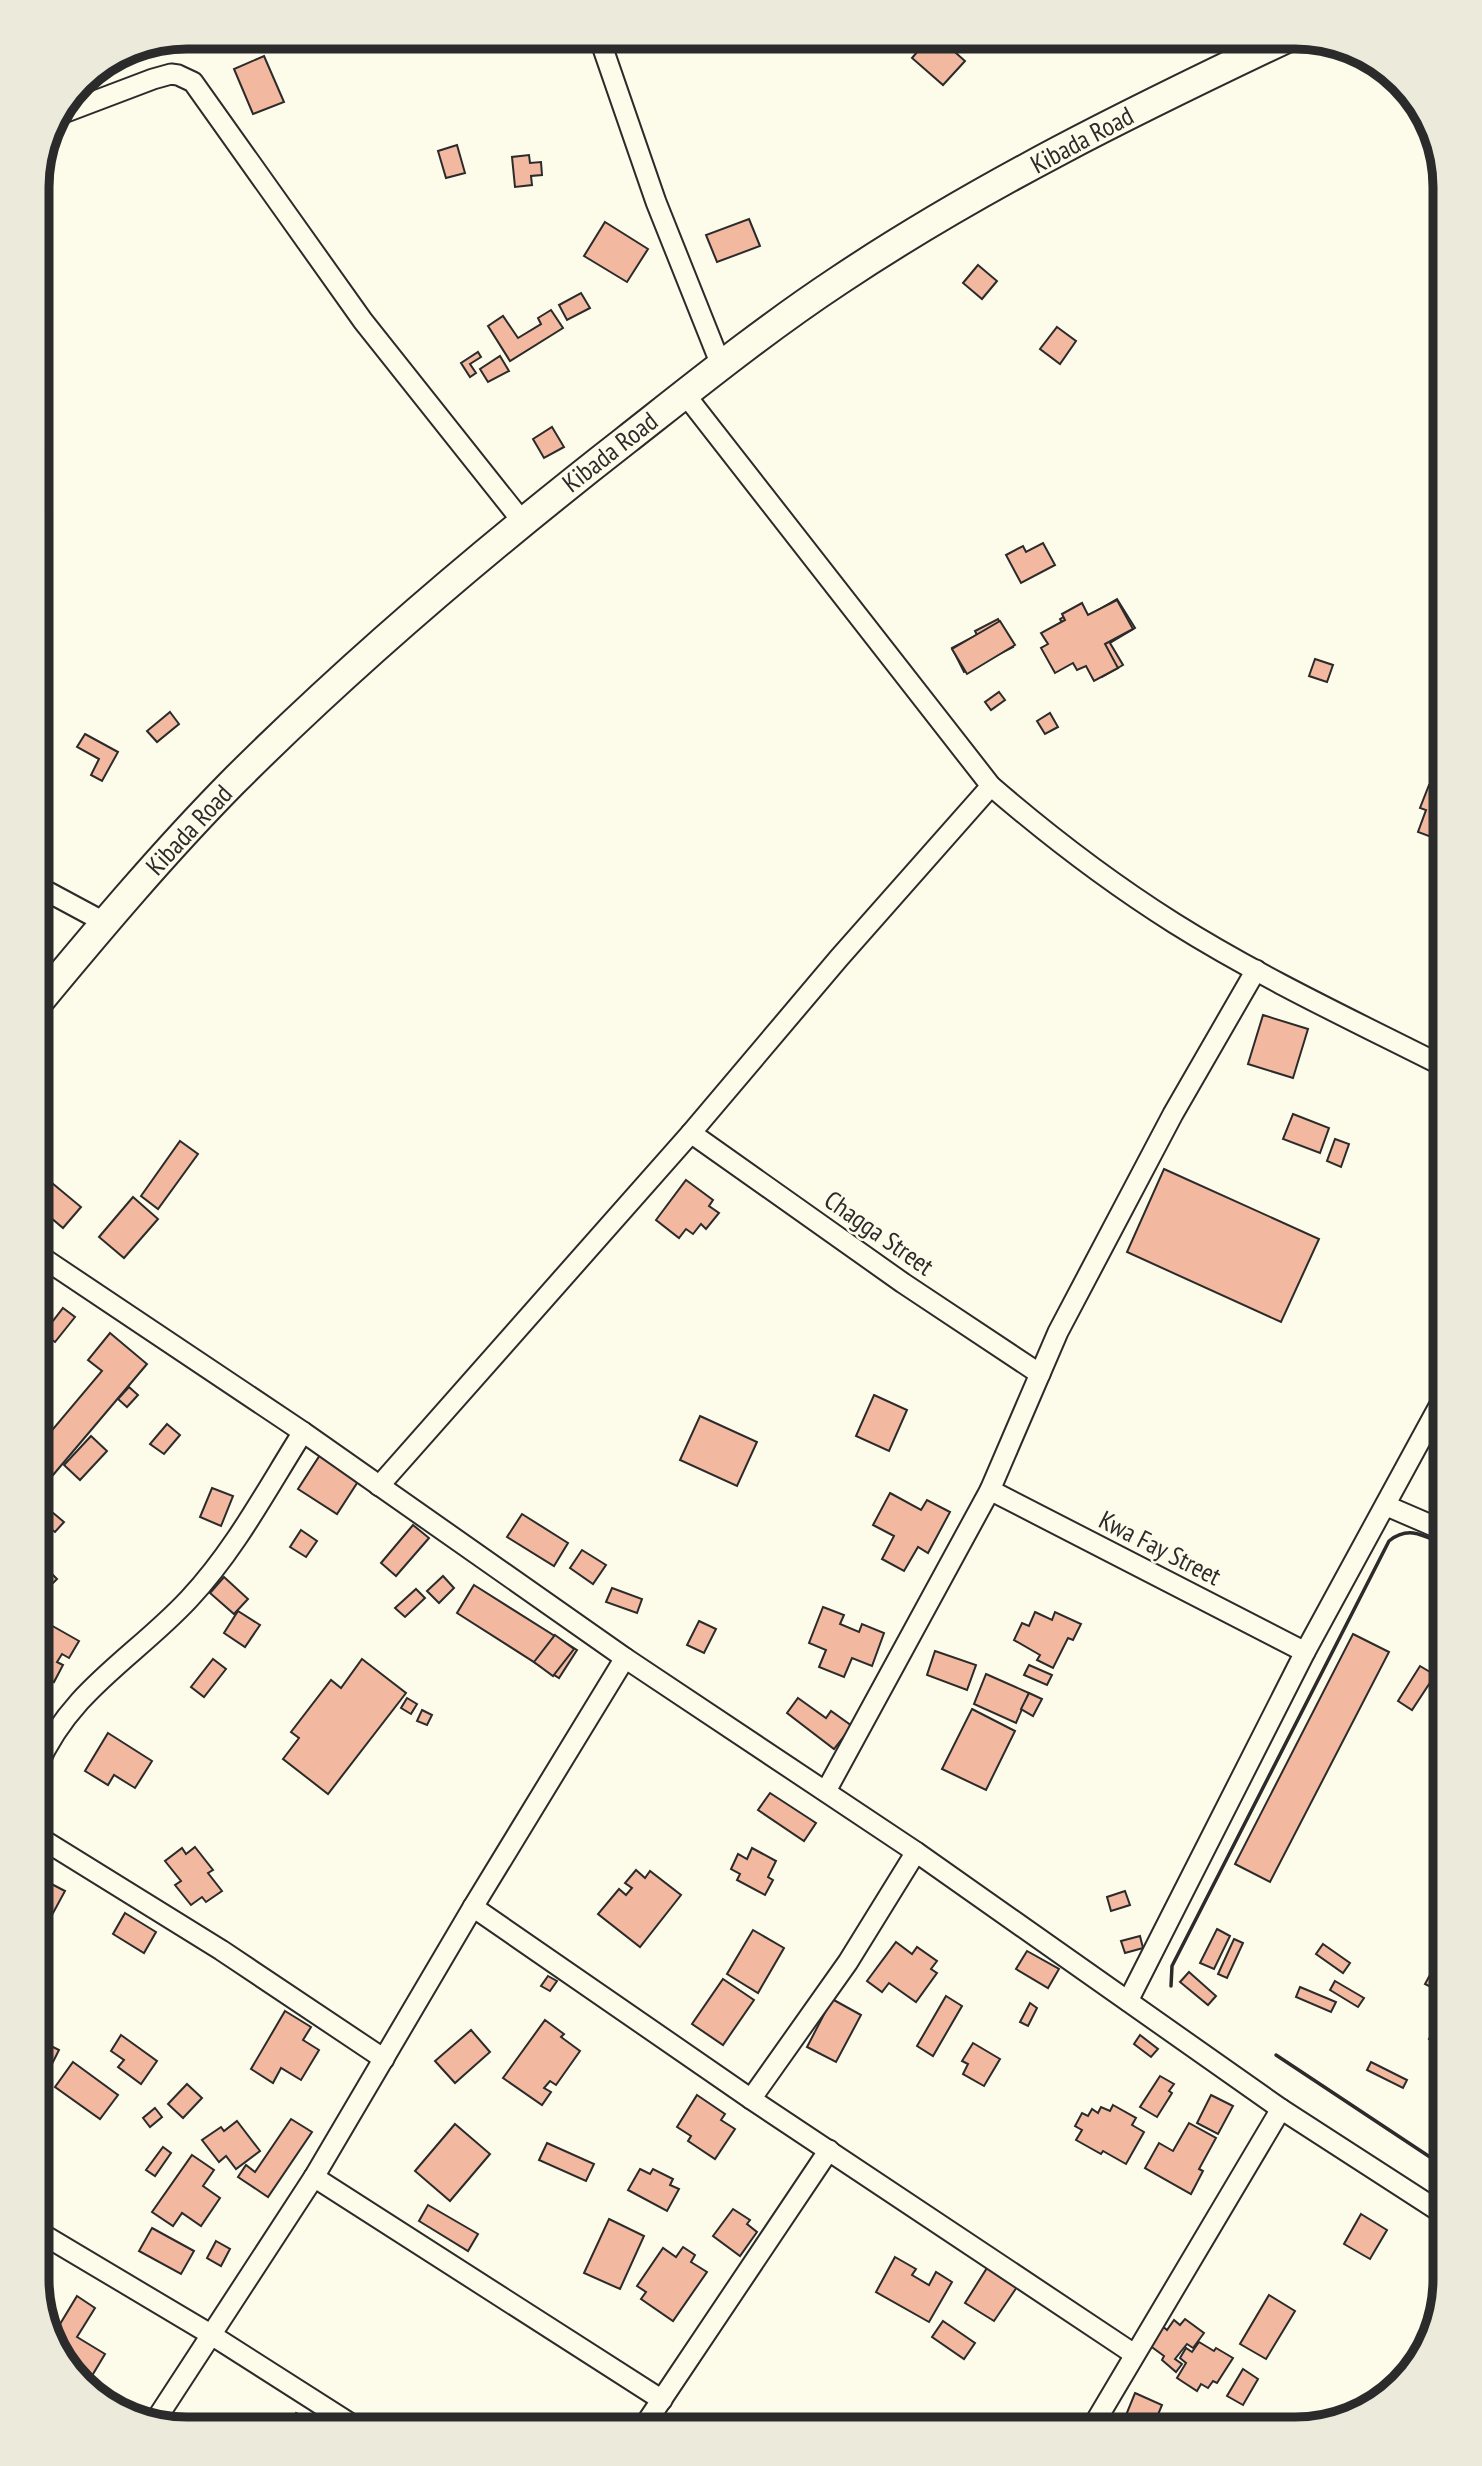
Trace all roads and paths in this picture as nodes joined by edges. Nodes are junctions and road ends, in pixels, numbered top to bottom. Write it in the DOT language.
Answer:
graph roads {
  1 [pos="603,49"];
  2 [pos="1264,49"];
  3 [pos="74,109"];
  4 [pos="721,365"];
  5 [pos="684,393"];
  6 [pos="522,521"];
  7 [pos="991,786"];
  8 [pos="49,892"];
  9 [pos="104,922"];
  10 [pos="1256,970"];
  11 [pos="49,989"];
  12 [pos="1433,1061"];
  13 [pos="691,1133"];
  14 [pos="49,1262"];
  15 [pos="1040,1374"];
  16 [pos="1433,1418"];
  17 [pos="303,1432"];
  18 [pos="379,1486"];
  19 [pos="990,1490"];
  20 [pos="1387,1506"];
  21 [pos="1433,1526"];
  22 [pos="1305,1652"];
  23 [pos="625,1658"];
  24 [pos="49,1742"];
  25 [pos="826,1791"];
  26 [pos="49,1843"];
  27 [pos="916,1853"];
  28 [pos="473,1907"];
  29 [pos="1128,2001"];
  30 [pos="384,2059"];
  31 [pos="751,2099"];
  32 [pos="1281,2109"];
  33 [pos="830,2150"];
  34 [pos="314,2177"];
  35 [pos="1433,2207"];
  36 [pos="49,2238"];
  37 [pos="210,2334"];
  38 [pos="1134,2354"];
  39 [pos="662,2400"];
  40 [pos="159,2414"];
  41 [pos="340,2417"];
  42 [pos="650,2417"];
  43 [pos="1098,2417"];
  1 -- 4 [label="street"];
  2 -- 4 [label="main road, Kibada Road"];
  3 -- 6 [label="street"];
  4 -- 5 [label="main road, Kibada Road"];
  5 -- 6 [label="main road, Kibada Road"];
  5 -- 7 [label="street"];
  6 -- 9 [label="main road, Kibada Road"];
  7 -- 10 [label="street"];
  7 -- 13 [label="street"];
  8 -- 9 [label="street"];
  9 -- 11 [label="main road, Kibada Road"];
  10 -- 12 [label="street"];
  10 -- 15 [label="street"];
  13 -- 15 [label="street, Chagga Street"];
  13 -- 18 [label="street"];
  14 -- 17 [label="street"];
  15 -- 19 [label="street"];
  16 -- 20 [label="street"];
  17 -- 18 [label="street"];
  17 -- 24 [label="street"];
  18 -- 23 [label="street"];
  19 -- 22 [label="street, Kwa Fay Street"];
  19 -- 25 [label="street"];
  20 -- 21 [label="street"];
  20 -- 22 [label="street"];
  22 -- 29 [label="street"];
  23 -- 25 [label="street"];
  23 -- 28 [label="street"];
  25 -- 27 [label="street"];
  26 -- 30 [label="street"];
  27 -- 29 [label="street"];
  27 -- 31 [label="street"];
  28 -- 30 [label="street"];
  28 -- 31 [label="street"];
  29 -- 32 [label="street"];
  30 -- 34 [label="street"];
  31 -- 33 [label="street"];
  32 -- 35 [label="street"];
  32 -- 38 [label="street"];
  33 -- 38 [label="street"];
  33 -- 39 [label="street"];
  34 -- 37 [label="street"];
  34 -- 39 [label="street"];
  36 -- 37 [label="street"];
  37 -- 40 [label="street"];
  37 -- 41 [label="street"];
  38 -- 43 [label="street"];
  39 -- 42 [label="street"];
}
